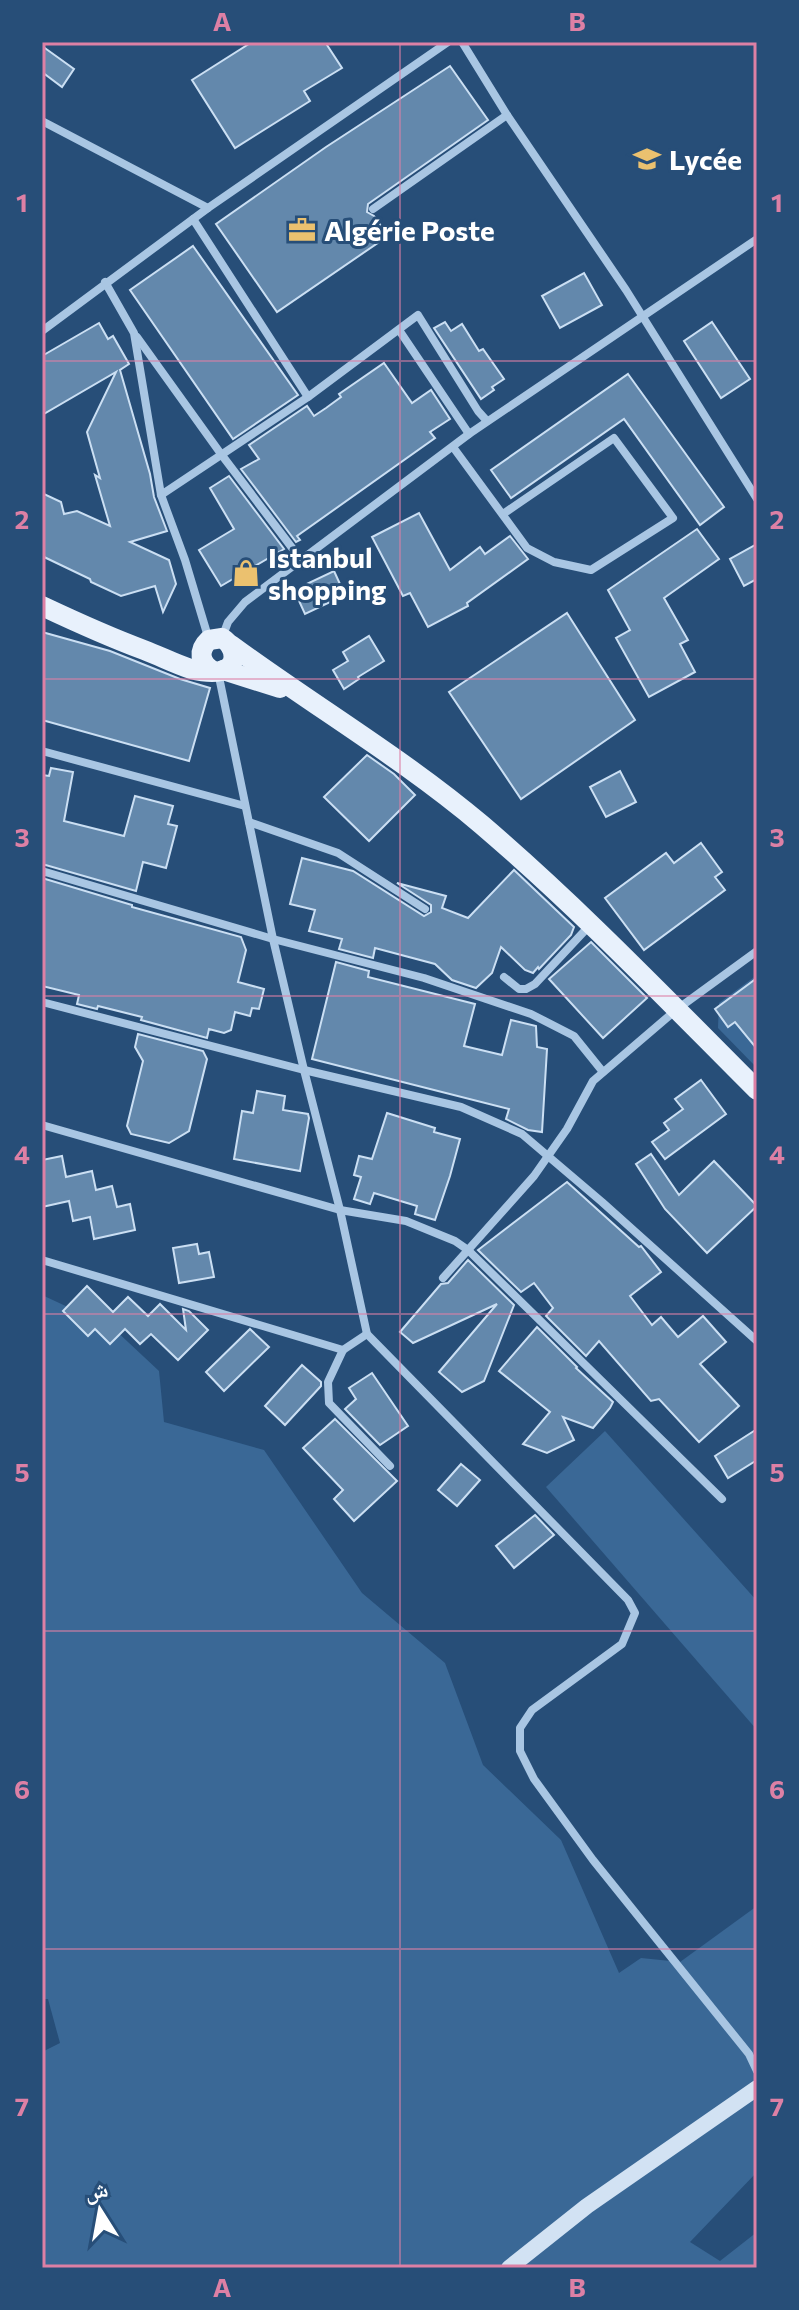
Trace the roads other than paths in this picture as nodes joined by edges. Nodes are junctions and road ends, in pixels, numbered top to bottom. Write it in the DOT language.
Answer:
graph roads {
  1 [pos="448,42"];
  2 [pos="462,42"];
  3 [pos="507,115"];
  4 [pos="42,121"];
  5 [pos="208,208"];
  6 [pos="373,209"];
  7 [pos="193,219"];
  8 [pos="757,239"];
  9 [pos="105,282"];
  10 [pos="642,319"];
  11 [pos="399,330"];
  12 [pos="42,331"];
  13 [pos="134,333"];
  14 [pos="308,397"];
  15 [pos="487,421"];
  16 [pos="469,434"];
  17 [pos="453,447"];
  18 [pos="221,454"];
  19 [pos="161,495"];
  20 [pos="757,499"];
  21 [pos="503,514"];
  22 [pos="302,561"];
  23 [pos="42,606"];
  24 [pos="216,643"];
  25 [pos="145,650"];
  26 [pos="218,671"];
  27 [pos="297,693"];
  28 [pos="42,751"];
  29 [pos="245,806"];
  30 [pos="249,822"];
  31 [pos="42,871"];
  32 [pos="425,909"];
  33 [pos="591,924"];
  34 [pos="273,939"];
  35 [pos="757,951"];
  36 [pos="504,977"];
  37 [pos="42,1002"];
  38 [pos="676,1010"];
  39 [pos="304,1070"];
  40 [pos="603,1072"];
  41 [pos="757,1090"];
  42 [pos="42,1125"];
  43 [pos="548,1156"];
  44 [pos="340,1210"];
  45 [pos="468,1250"];
  46 [pos="42,1260"];
  47 [pos="443,1278"];
  48 [pos="367,1334"];
  49 [pos="757,1341"];
  50 [pos="343,1350"];
  51 [pos="390,1466"];
  52 [pos="722,1499"];
  53 [pos="757,2071"];
  54 [pos="757,2088"];
  55 [pos="509,2268"];
  1 -- 5 [label="street"];
  2 -- 3 [label="street"];
  3 -- 6 [label="street"];
  3 -- 10 [label="street"];
  4 -- 5 [label="street"];
  5 -- 7 [label="street"];
  7 -- 9 [label="street"];
  7 -- 14 [label="street"];
  8 -- 10 [label="street"];
  9 -- 12 [label="street"];
  9 -- 13 [label="street"];
  10 -- 15 [label="street"];
  10 -- 20 [label="street"];
  11 -- 14 [label="street"];
  11 -- 15 [label="street"];
  11 -- 16 [label="street"];
  13 -- 18 [label="street"];
  13 -- 19 [label="street"];
  14 -- 18 [label="street"];
  15 -- 16 [label="street"];
  16 -- 17 [label="street"];
  17 -- 21 [label="street"];
  17 -- 22 [label="street"];
  18 -- 19 [label="street"];
  18 -- 22 [label="street"];
  19 -- 24 [label="street"];
  21 -- 21 [label="street"];
  22 -- 24 [label="street"];
  23 -- 25 [label="main road"];
  24 -- 25 [label="main road"];
  24 -- 26 [label="main road"];
  24 -- 26 [label="main road"];
  24 -- 27 [label="main road"];
  25 -- 26 [label="main road"];
  26 -- 27 [label="main road"];
  26 -- 29 [label="street"];
  27 -- 33 [label="main road"];
  28 -- 29 [label="street"];
  29 -- 30 [label="street"];
  30 -- 32 [label="street"];
  30 -- 34 [label="street"];
  31 -- 34 [label="street"];
  33 -- 36 [label="street"];
  33 -- 38 [label="main road"];
  34 -- 39 [label="street"];
  34 -- 40 [label="street"];
  35 -- 38 [label="street"];
  37 -- 39 [label="street"];
  38 -- 40 [label="street"];
  38 -- 41 [label="main road"];
  39 -- 43 [label="street"];
  39 -- 44 [label="street"];
  40 -- 43 [label="street"];
  42 -- 44 [label="street"];
  43 -- 45 [label="street"];
  43 -- 49 [label="street"];
  44 -- 45 [label="street"];
  44 -- 48 [label="street"];
  45 -- 47 [label="street"];
  45 -- 52 [label="street"];
  46 -- 50 [label="street"];
  48 -- 50 [label="street"];
  48 -- 53 [label="street"];
  50 -- 51 [label="street"];
  54 -- 55 [label="street"];
}
